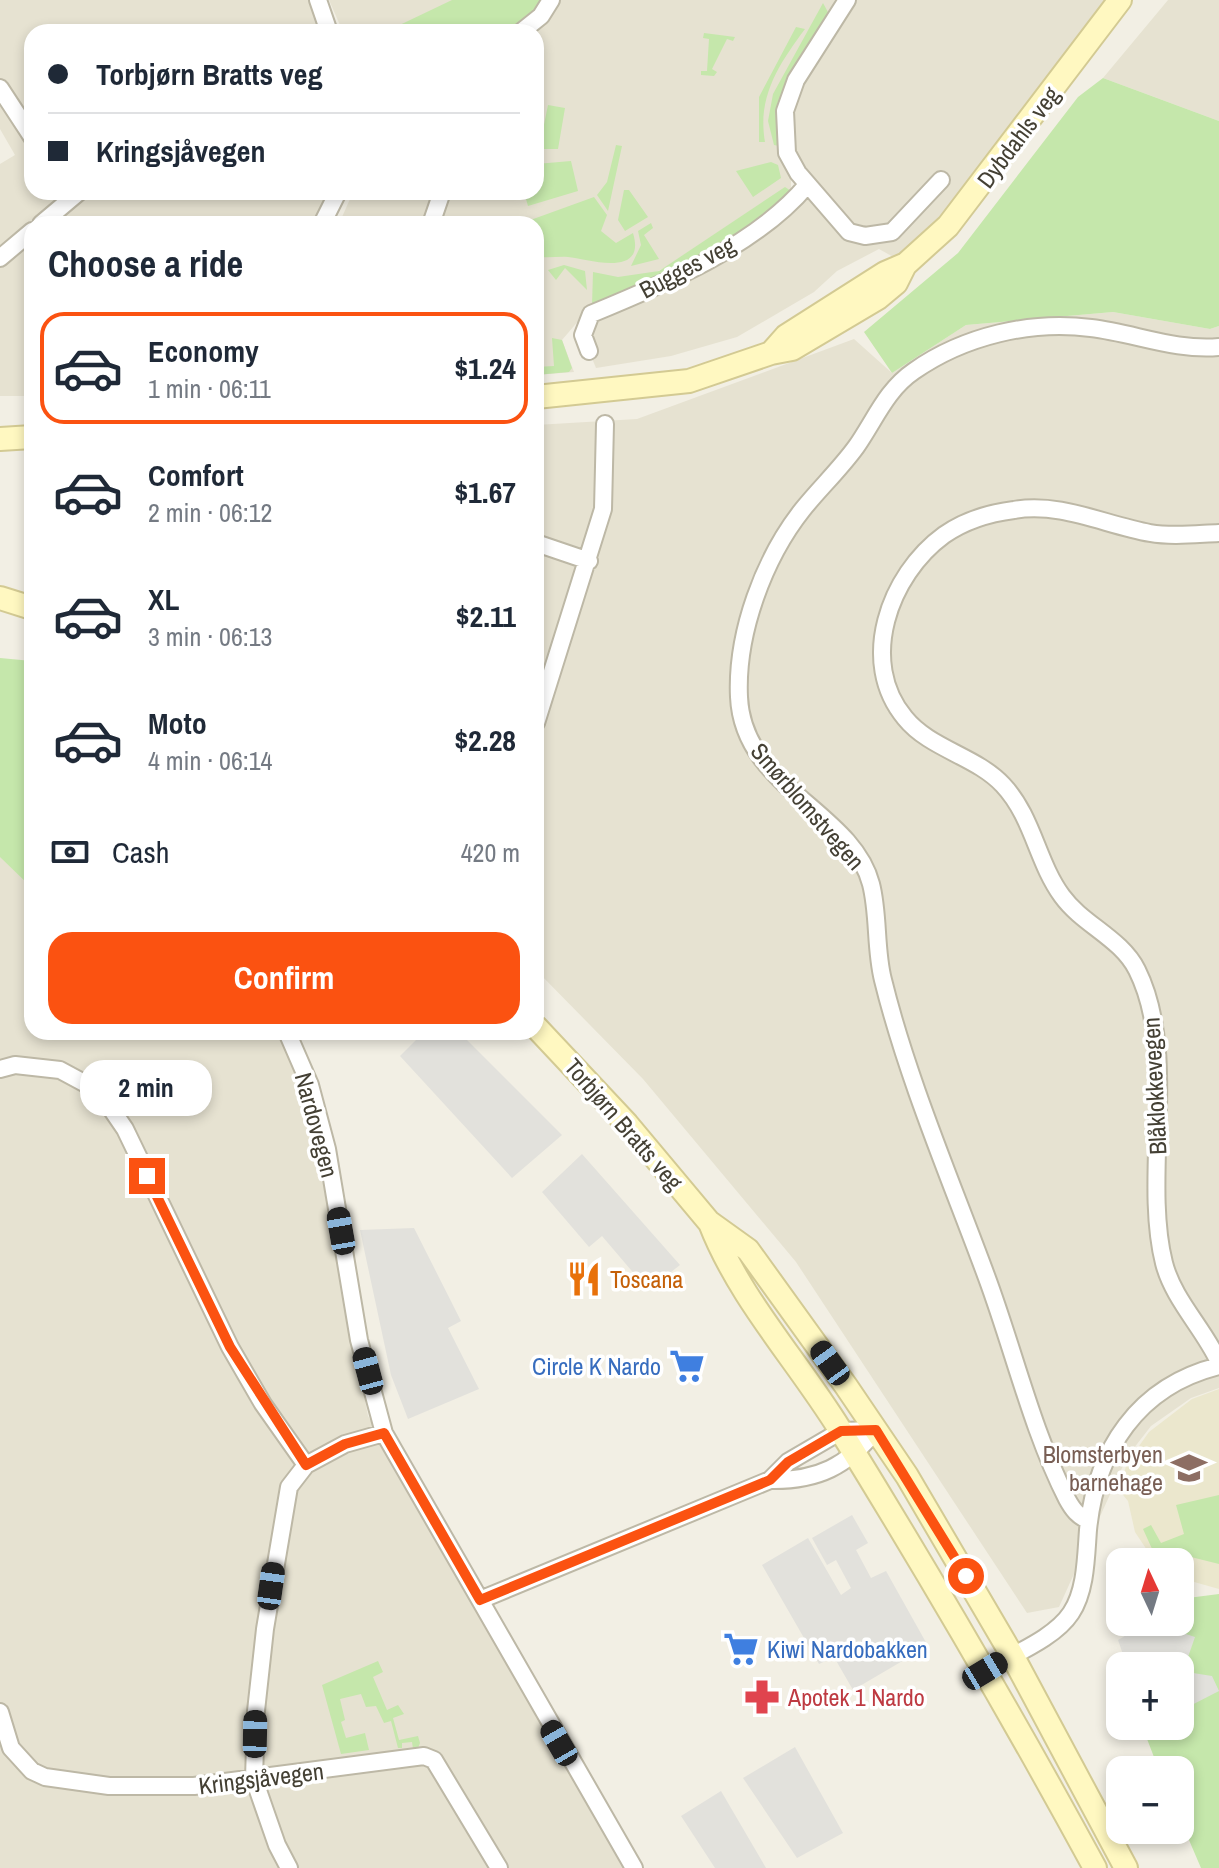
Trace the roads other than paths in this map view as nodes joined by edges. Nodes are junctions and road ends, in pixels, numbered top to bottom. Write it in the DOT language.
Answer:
graph roads {
  1 [pos="318,0"];
  2 [pos="551,0"];
  3 [pos="1120,0"];
  4 [pos="844,1"];
  5 [pos="326,24"];
  6 [pos="531,24"];
  7 [pos="0,88"];
  8 [pos="24,125"];
  9 [pos="941,180"];
  10 [pos="807,185"];
  11 [pos="67,200"];
  12 [pos="50,216"];
  13 [pos="24,238"];
  14 [pos="0,258"];
  15 [pos="1219,347"];
  16 [pos="589,351"];
  17 [pos="544,396"];
  18 [pos="605,424"];
  19 [pos="24,438"];
  20 [pos="0,439"];
  21 [pos="1219,533"];
  22 [pos="544,546"];
  23 [pos="589,561"];
  24 [pos="0,598"];
  25 [pos="24,606"];
  26 [pos="544,699"];
  27 [pos="544,1036"];
  28 [pos="290,1040"];
  29 [pos="0,1069"];
  30 [pos="709,1222"];
  31 [pos="1219,1364"];
  32 [pos="876,1430"];
  33 [pos="841,1431"];
  34 [pos="384,1433"];
  35 [pos="855,1456"];
  36 [pos="306,1465"];
  37 [pos="770,1480"];
  38 [pos="1089,1521"];
  39 [pos="480,1600"];
  40 [pos="1012,1655"];
  41 [pos="985,1671"];
  42 [pos="0,1712"];
  43 [pos="254,1779"];
  44 [pos="289,1868"];
  45 [pos="499,1868"];
  46 [pos="634,1868"];
  47 [pos="1095,1868"];
  48 [pos="1126,1868"];
  1 -- 5 [label="street"];
  2 -- 6 [label="street"];
  3 -- 17 [label="main road, Dybdahls veg"];
  4 -- 10 [label="street"];
  7 -- 8 [label="street"];
  9 -- 10 [label="street"];
  10 -- 16 [label="street, Bugges veg"];
  11 -- 12 [label="street"];
  13 -- 14 [label="street"];
  15 -- 38 [label="street, Smørblomstvegen"];
  18 -- 23 [label="street"];
  19 -- 20 [label="main road"];
  21 -- 31 [label="street, Blåklokkevegen"];
  22 -- 23 [label="street"];
  23 -- 26 [label="street"];
  24 -- 25 [label="main road"];
  27 -- 30 [label="main road, Torbjørn Bratts veg"];
  28 -- 34 [label="street, Nardovegen"];
  29 -- 36 [label="street"];
  30 -- 32 [label="main road, Torbjørn Bratts veg"];
  30 -- 33 [label="main road, Torbjørn Bratts veg"];
  31 -- 38 [label="street"];
  32 -- 33 [label="street"];
  32 -- 35 [label="street"];
  32 -- 40 [label="main road, Torbjørn Bratts veg"];
  33 -- 35 [label="main road, Torbjørn Bratts veg"];
  33 -- 37 [label="street"];
  34 -- 36 [label="street"];
  34 -- 39 [label="street, Nardovegen"];
  35 -- 37 [label="street"];
  35 -- 41 [label="main road, Torbjørn Bratts veg"];
  36 -- 43 [label="street"];
  37 -- 39 [label="street"];
  38 -- 40 [label="street"];
  39 -- 46 [label="street, Nardovegen"];
  40 -- 41 [label="street"];
  40 -- 48 [label="main road, Torbjørn Bratts veg"];
  41 -- 47 [label="main road, Torbjørn Bratts veg"];
  42 -- 43 [label="street, Kringsjåvegen"];
  43 -- 44 [label="street"];
  43 -- 45 [label="street, Kringsjåvegen"];
}
